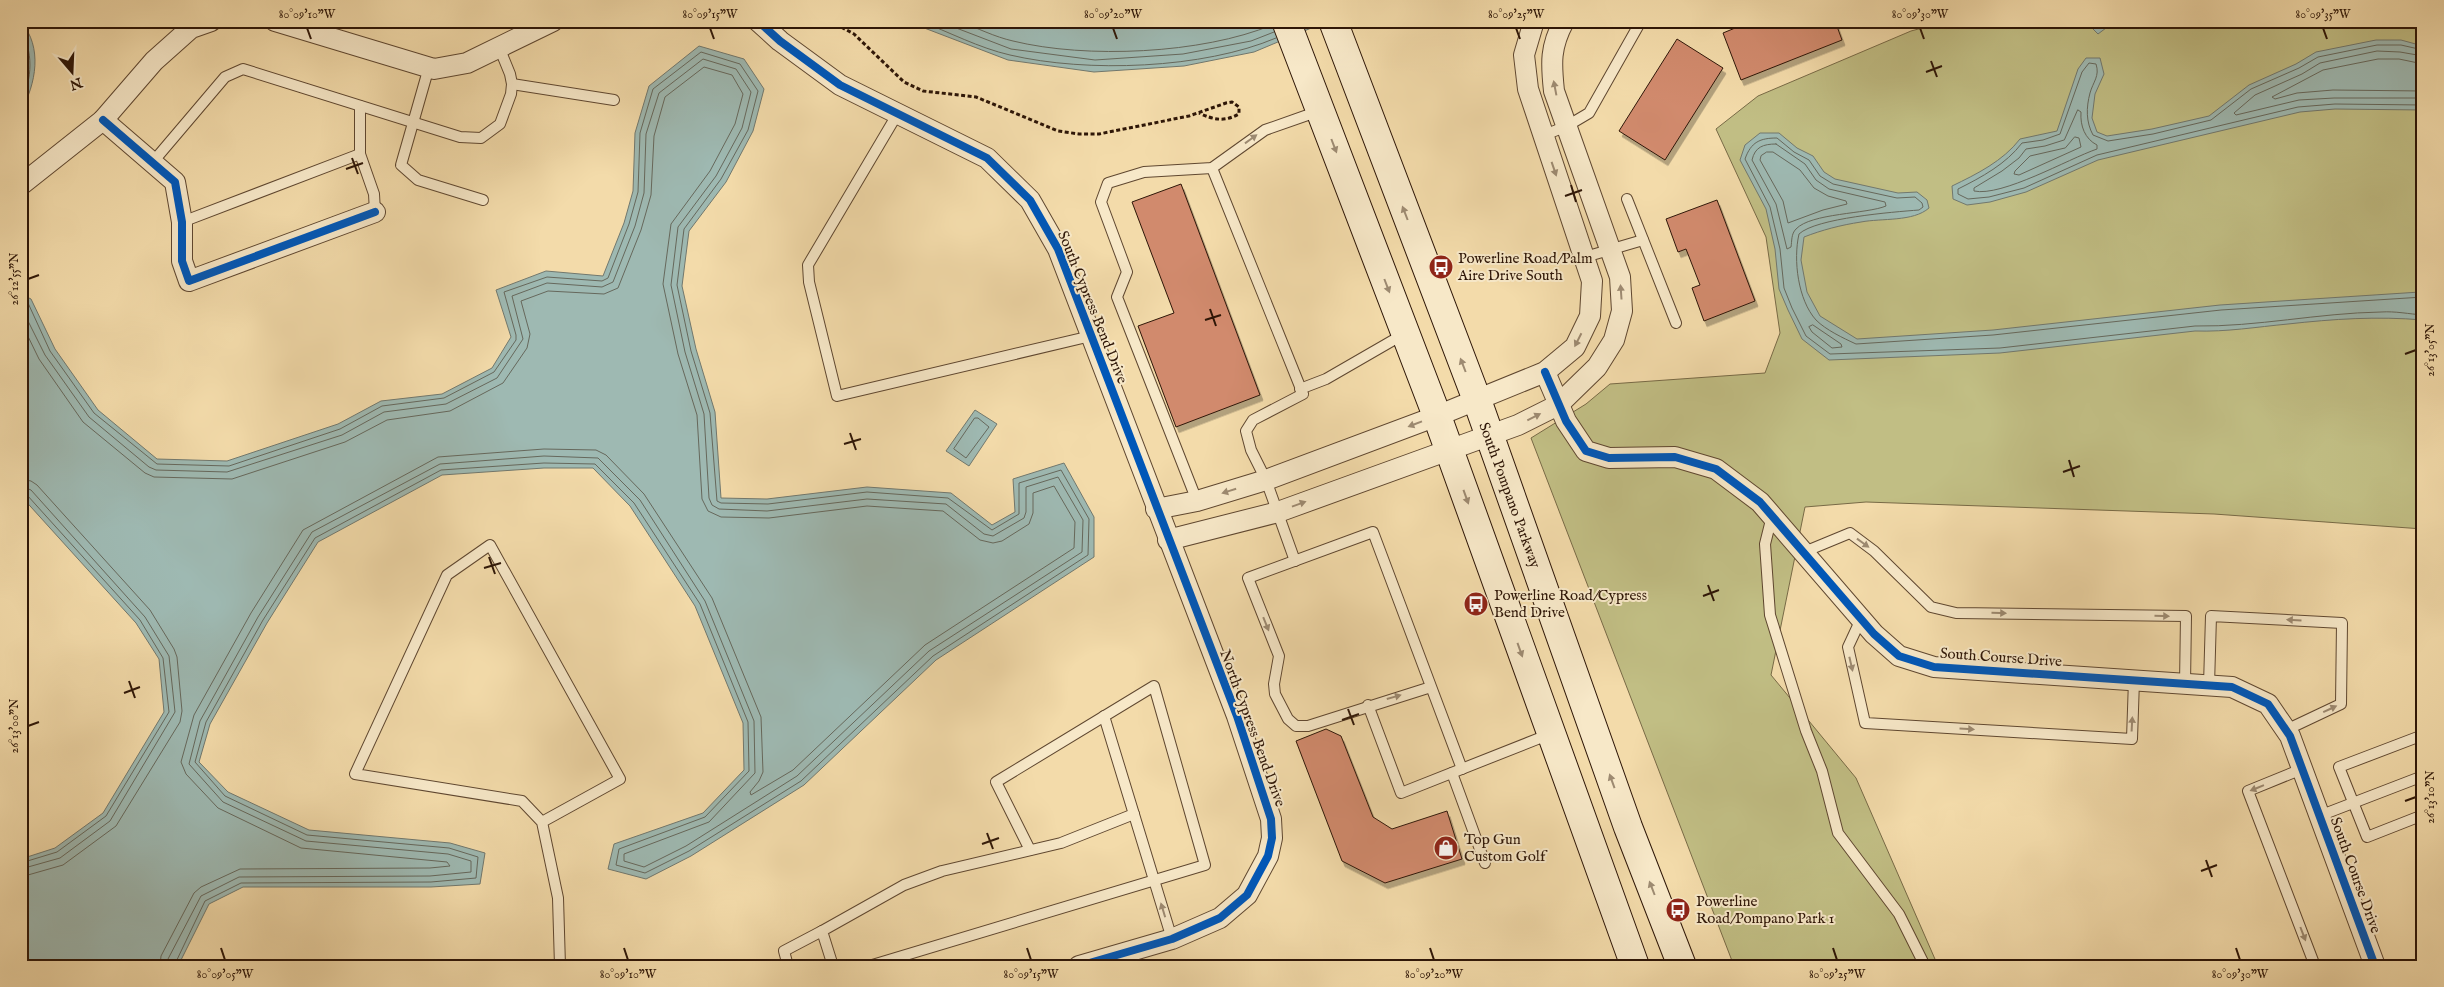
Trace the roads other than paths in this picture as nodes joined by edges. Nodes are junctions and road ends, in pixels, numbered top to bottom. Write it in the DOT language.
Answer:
graph roads {
  1 [pos="211,21"];
  2 [pos="553,21"];
  3 [pos="758,21"];
  4 [pos="1286,21"];
  5 [pos="1332,21"];
  6 [pos="1534,21"];
  7 [pos="1564,21"];
  8 [pos="1641,21"];
  9 [pos="286,23"];
  10 [pos="499,47"];
  11 [pos="429,67"];
  12 [pos="512,84"];
  13 [pos="614,100"];
  14 [pos="360,106"];
  15 [pos="1320,110"];
  16 [pos="898,113"];
  17 [pos="103,120"];
  18 [pos="413,123"];
  19 [pos="1567,126"];
  20 [pos="1542,136"];
  21 [pos="360,154"];
  22 [pos="152,163"];
  23 [pos="1212,168"];
  24 [pos="21,185"];
  25 [pos="1628,199"];
  26 [pos="483,200"];
  27 [pos="375,212"];
  28 [pos="182,222"];
  29 [pos="1643,240"];
  30 [pos="1610,249"];
  31 [pos="1585,257"];
  32 [pos="1676,323"];
  33 [pos="1405,334"];
  34 [pos="1090,336"];
  35 [pos="1545,372"];
  36 [pos="1300,389"];
  37 [pos="1476,400"];
  38 [pos="1558,404"];
  39 [pos="1437,416"];
  40 [pos="1489,436"];
  41 [pos="1450,451"];
  42 [pos="1266,480"];
  43 [pos="1196,501"];
  44 [pos="1156,509"];
  45 [pos="1278,512"];
  46 [pos="1772,516"];
  47 [pos="1168,540"];
  48 [pos="1804,552"];
  49 [pos="1295,561"];
  50 [pos="1861,619"];
  51 [pos="2134,680"];
  52 [pos="2185,684"];
  53 [pos="2209,685"];
  54 [pos="1431,687"];
  55 [pos="1368,705"];
  56 [pos="1104,716"];
  57 [pos="2286,730"];
  58 [pos="1550,734"];
  59 [pos="2423,736"];
  60 [pos="2302,769"];
  61 [pos="1457,771"];
  62 [pos="2423,776"];
  63 [pos="2353,803"];
  64 [pos="1134,814"];
  65 [pos="2423,815"];
  66 [pos="2319,816"];
  67 [pos="542,822"];
  68 [pos="1030,850"];
  69 [pos="1486,863"];
  70 [pos="1154,881"];
  71 [pos="822,931"];
  72 [pos="1172,938"];
  73 [pos="560,966"];
  74 [pos="788,966"];
  75 [pos="833,966"];
  76 [pos="869,966"];
  77 [pos="1079,966"];
  78 [pos="1634,966"];
  79 [pos="1682,966"];
  80 [pos="1925,966"];
  81 [pos="2315,966"];
  82 [pos="2375,966"];
  1 -- 17 [label="street"];
  2 -- 10 [label="street"];
  3 -- 16 [label="street, South Cypress Bend Drive"];
  4 -- 15 [label="main road"];
  37 -- 5 [label="main road, South Pompano Parkway, one-way"];
  6 -- 20 [label="street"];
  19 -- 7 [label="street, one-way"];
  8 -- 19 [label="lane"];
  9 -- 11 [label="street"];
  10 -- 11 [label="street"];
  10 -- 12 [label="lane"];
  11 -- 18 [label="lane"];
  12 -- 13 [label="lane"];
  12 -- 18 [label="lane"];
  14 -- 18 [label="lane"];
  14 -- 21 [label="lane"];
  14 -- 22 [label="lane"];
  23 -- 15 [label="lane, one-way"];
  15 -- 33 [label="main road, one-way"];
  16 -- 34 [label="street, South Cypress Bend Drive"];
  16 -- 34 [label="lane"];
  17 -- 22 [label="street"];
  17 -- 24 [label="street"];
  18 -- 26 [label="lane"];
  19 -- 20 [label="lane"];
  19 -- 30 [label="street"];
  20 -- 31 [label="street, one-way"];
  21 -- 27 [label="lane"];
  21 -- 28 [label="lane"];
  22 -- 28 [label="street"];
  23 -- 36 [label="lane"];
  23 -- 43 [label="lane"];
  25 -- 29 [label="lane"];
  27 -- 28 [label="street"];
  29 -- 30 [label="lane"];
  29 -- 32 [label="lane"];
  30 -- 31 [label="lane"];
  38 -- 30 [label="street, one-way"];
  31 -- 35 [label="street, one-way"];
  33 -- 36 [label="lane"];
  33 -- 39 [label="main road"];
  34 -- 44 [label="street, South Cypress Bend Drive"];
  35 -- 37 [label="street"];
  35 -- 38 [label="street, South Course Drive"];
  36 -- 42 [label="lane"];
  37 -- 39 [label="street"];
  37 -- 40 [label="main road, South Pompano Parkway"];
  40 -- 38 [label="street, one-way"];
  38 -- 46 [label="street, South Course Drive"];
  39 -- 41 [label="main road"];
  39 -- 42 [label="street, one-way"];
  40 -- 41 [label="street"];
  79 -- 40 [label="main road, South Pompano Parkway, one-way"];
  45 -- 41 [label="street, one-way"];
  41 -- 58 [label="main road, one-way"];
  42 -- 43 [label="street, one-way"];
  42 -- 45 [label="lane"];
  43 -- 44 [label="street"];
  44 -- 47 [label="street, North Cypress Bend Drive"];
  45 -- 47 [label="street"];
  45 -- 49 [label="lane"];
  46 -- 48 [label="street, South Course Drive"];
  46 -- 80 [label="lane"];
  47 -- 72 [label="street, North Cypress Bend Drive"];
  48 -- 50 [label="street, South Course Drive"];
  48 -- 52 [label="lane, one-way"];
  49 -- 54 [label="lane"];
  49 -- 55 [label="lane, one-way"];
  50 -- 51 [label="street, South Course Drive"];
  50 -- 51 [label="lane, one-way"];
  51 -- 52 [label="street, South Course Drive"];
  52 -- 53 [label="street, South Course Drive"];
  53 -- 57 [label="street, South Course Drive"];
  57 -- 53 [label="lane, one-way"];
  55 -- 54 [label="lane, one-way"];
  54 -- 61 [label="lane"];
  55 -- 61 [label="lane"];
  56 -- 64 [label="lane"];
  56 -- 68 [label="lane"];
  56 -- 70 [label="lane"];
  57 -- 60 [label="street, South Course Drive"];
  58 -- 61 [label="lane"];
  58 -- 78 [label="main road"];
  59 -- 63 [label="lane"];
  60 -- 66 [label="street, South Course Drive"];
  60 -- 81 [label="lane, one-way"];
  61 -- 69 [label="lane"];
  62 -- 63 [label="lane"];
  63 -- 65 [label="lane"];
  63 -- 66 [label="lane"];
  64 -- 68 [label="lane"];
  64 -- 70 [label="lane"];
  66 -- 82 [label="street, South Course Drive"];
  67 -- 67 [label="lane"];
  67 -- 73 [label="lane"];
  68 -- 71 [label="lane"];
  72 -- 70 [label="lane, one-way"];
  70 -- 76 [label="lane"];
  71 -- 74 [label="lane"];
  71 -- 75 [label="lane"];
  72 -- 77 [label="street, North Cypress Bend Drive"];
}
